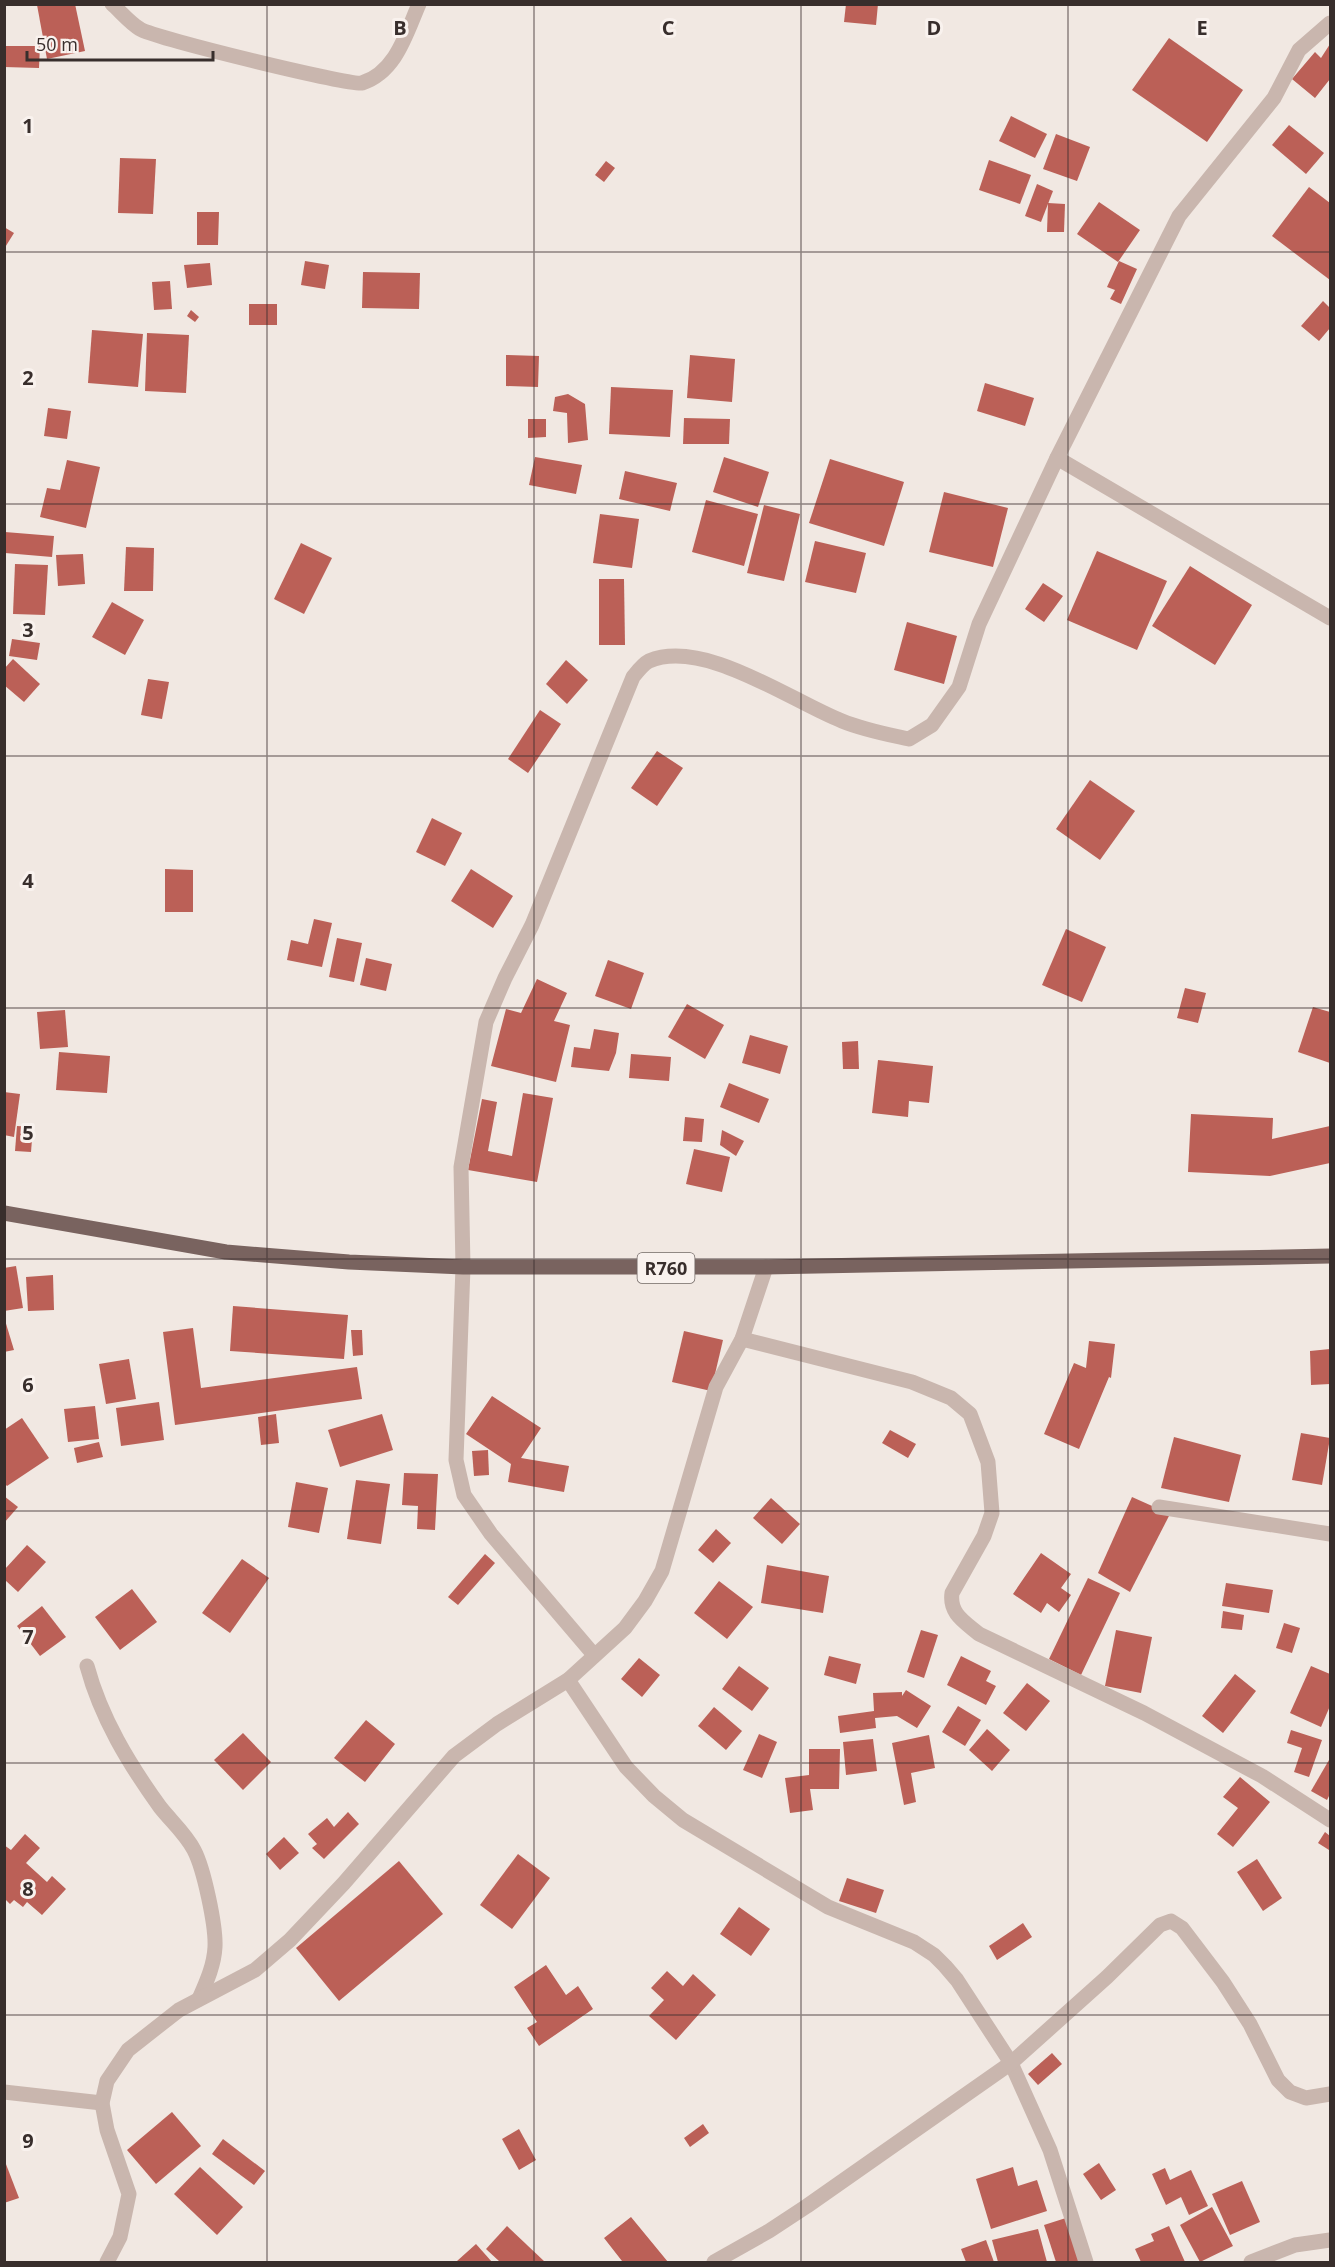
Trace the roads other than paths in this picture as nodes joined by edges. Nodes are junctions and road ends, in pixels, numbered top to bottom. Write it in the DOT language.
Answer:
graph roads {
  1 [pos="112,4"];
  2 [pos="419,4"];
  3 [pos="1330,22"];
  4 [pos="1057,458"];
  5 [pos="1330,618"];
  6 [pos="4,1213"];
  7 [pos="1330,1256"];
  8 [pos="463,1267"];
  9 [pos="766,1267"];
  10 [pos="741,1339"];
  11 [pos="1158,1507"];
  12 [pos="1330,1534"];
  13 [pos="594,1655"];
  14 [pos="87,1666"];
  15 [pos="568,1680"];
  16 [pos="1330,1820"];
  17 [pos="199,2000"];
  18 [pos="1011,2063"];
  19 [pos="4,2092"];
  20 [pos="1330,2094"];
  21 [pos="102,2103"];
  22 [pos="1330,2240"];
  23 [pos="107,2262"];
  24 [pos="714,2262"];
  25 [pos="1086,2262"];
  26 [pos="1251,2262"];
  1 -- 2 [label="street"];
  3 -- 4 [label="street"];
  4 -- 5 [label="street"];
  4 -- 8 [label="street"];
  6 -- 8 [label="main road, R760"];
  7 -- 9 [label="main road, R760"];
  8 -- 9 [label="main road, R760"];
  8 -- 13 [label="street"];
  9 -- 10 [label="street"];
  10 -- 13 [label="street"];
  10 -- 16 [label="street"];
  11 -- 12 [label="street"];
  13 -- 15 [label="street"];
  14 -- 17 [label="street"];
  15 -- 17 [label="street"];
  15 -- 18 [label="street"];
  17 -- 21 [label="street"];
  18 -- 20 [label="street"];
  18 -- 24 [label="street"];
  18 -- 25 [label="street"];
  19 -- 21 [label="street"];
  21 -- 23 [label="street"];
  22 -- 26 [label="street"];
}
